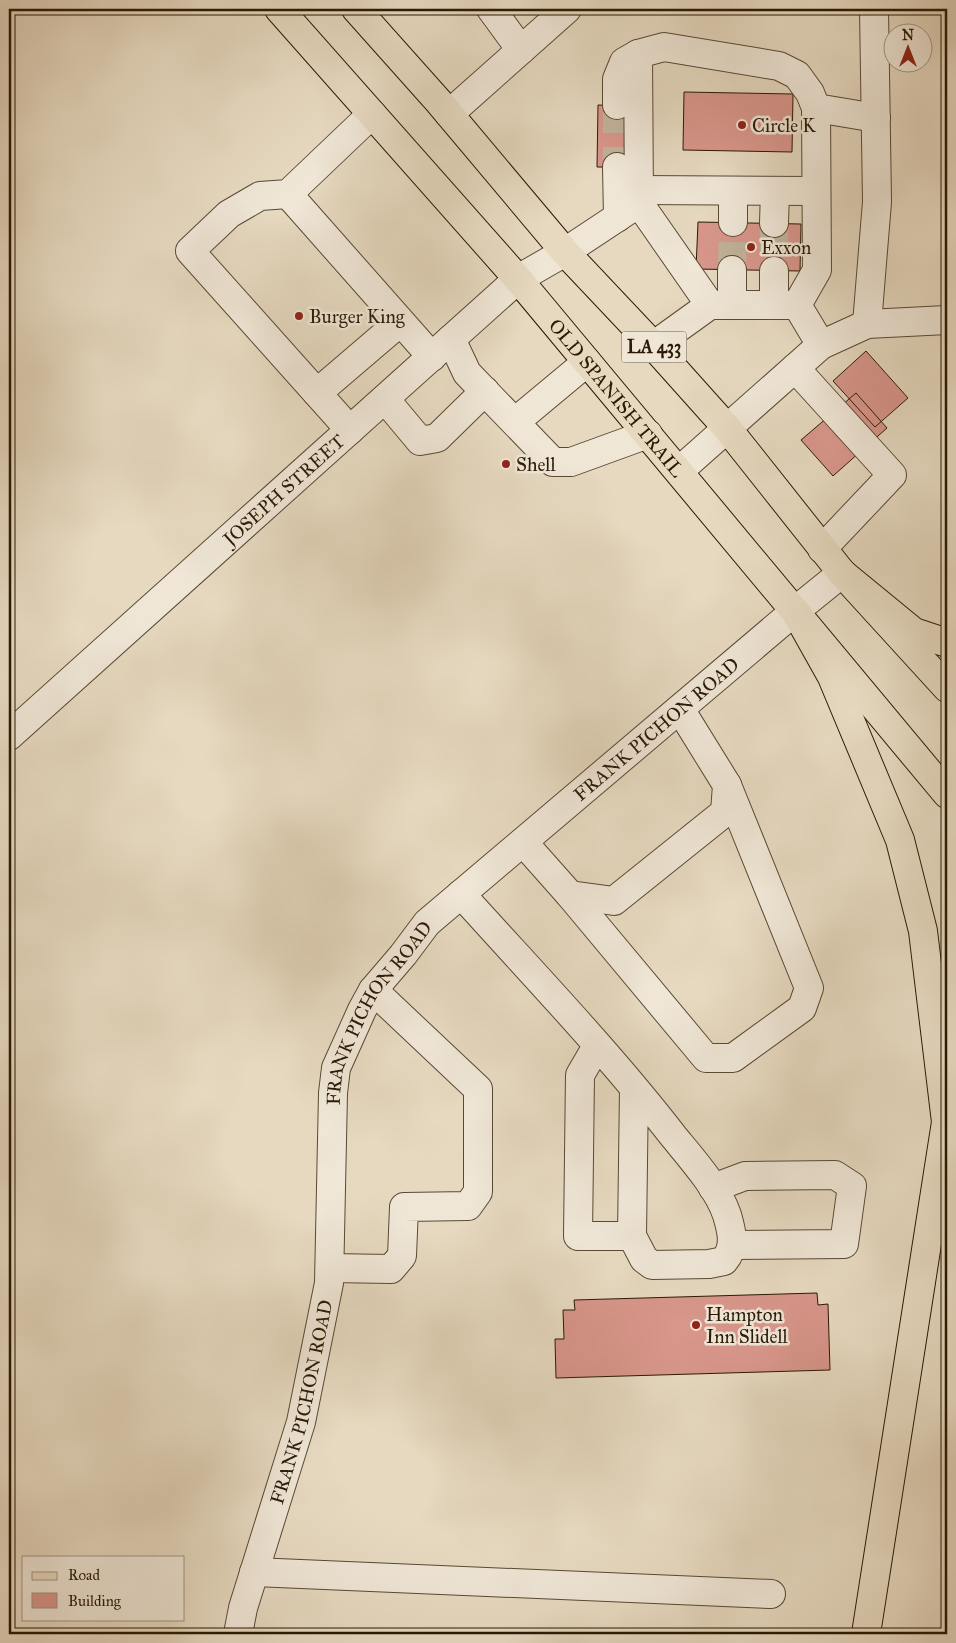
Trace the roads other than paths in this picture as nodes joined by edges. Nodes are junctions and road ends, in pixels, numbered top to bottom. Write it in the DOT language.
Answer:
graph roads {
  1 [pos="279,9"];
  2 [pos="356,9"];
  3 [pos="491,9"];
  4 [pos="567,9"];
  5 [pos="874,9"];
  6 [pos="521,50"];
  7 [pos="638,54"];
  8 [pos="617,106"];
  9 [pos="816,108"];
  10 [pos="372,114"];
  11 [pos="449,114"];
  12 [pos="876,118"];
  13 [pos="617,167"];
  14 [pos="733,191"];
  15 [pos="775,191"];
  16 [pos="816,191"];
  17 [pos="288,194"];
  18 [pos="632,203"];
  19 [pos="733,222"];
  20 [pos="774,223"];
  21 [pos="565,252"];
  22 [pos="732,270"];
  23 [pos="774,271"];
  24 [pos="518,279"];
  25 [pos="721,305"];
  26 [pos="786,306"];
  27 [pos="947,320"];
  28 [pos="400,322"];
  29 [pos="867,324"];
  30 [pos="821,345"];
  31 [pos="653,346"];
  32 [pos="442,348"];
  33 [pos="587,362"];
  34 [pos="795,368"];
  35 [pos="485,391"];
  36 [pos="317,393"];
  37 [pos="385,399"];
  38 [pos="515,422"];
  39 [pos="727,428"];
  40 [pos="350,430"];
  41 [pos="648,434"];
  42 [pos="679,472"];
  43 [pos="822,549"];
  44 [pos="842,573"];
  45 [pos="795,611"];
  46 [pos="947,642"];
  47 [pos="947,688"];
  48 [pos="680,709"];
  49 [pos="9,736"];
  50 [pos="727,784"];
  51 [pos="947,794"];
  52 [pos="523,842"];
  53 [pos="461,894"];
  54 [pos="570,895"];
  55 [pos="374,990"];
  56 [pos="597,1046"];
  57 [pos="634,1088"];
  58 [pos="947,1119"];
  59 [pos="713,1188"];
  60 [pos="632,1236"];
  61 [pos="733,1245"];
  62 [pos="330,1268"];
  63 [pos="254,1572"];
  64 [pos="771,1594"];
  65 [pos="238,1634"];
  66 [pos="866,1634"];
  1 -- 10 [label="main road, OLD SPANISH TRAIL / LA 433"];
  2 -- 11 [label="main road, LA 433"];
  3 -- 6 [label="street"];
  4 -- 6 [label="street"];
  5 -- 12 [label="street"];
  6 -- 11 [label="street"];
  7 -- 8 [label="street"];
  7 -- 9 [label="street"];
  7 -- 18 [label="street"];
  9 -- 12 [label="street"];
  9 -- 16 [label="street"];
  10 -- 17 [label="street"];
  10 -- 24 [label="main road, OLD SPANISH TRAIL / LA 433"];
  11 -- 21 [label="main road, LA 433"];
  12 -- 29 [label="street"];
  13 -- 18 [label="street"];
  14 -- 15 [label="street"];
  14 -- 18 [label="street"];
  14 -- 19 [label="street"];
  15 -- 16 [label="street"];
  15 -- 20 [label="street"];
  16 -- 26 [label="street"];
  17 -- 28 [label="street"];
  17 -- 36 [label="street"];
  18 -- 21 [label="street, JOSEPH STREET"];
  18 -- 25 [label="street"];
  21 -- 24 [label="street, JOSEPH STREET"];
  21 -- 31 [label="main road, LA 433"];
  22 -- 25 [label="street"];
  23 -- 26 [label="street"];
  24 -- 32 [label="street, JOSEPH STREET"];
  24 -- 33 [label="main road, OLD SPANISH TRAIL / LA 433"];
  25 -- 26 [label="street"];
  25 -- 31 [label="street"];
  26 -- 30 [label="street"];
  27 -- 29 [label="street"];
  28 -- 32 [label="street"];
  28 -- 36 [label="street"];
  29 -- 30 [label="street"];
  30 -- 34 [label="street"];
  31 -- 39 [label="main road, LA 433"];
  32 -- 35 [label="street"];
  32 -- 37 [label="street, JOSEPH STREET"];
  33 -- 38 [label="street"];
  33 -- 41 [label="main road, OLD SPANISH TRAIL / LA 433"];
  34 -- 39 [label="street"];
  34 -- 43 [label="street"];
  35 -- 37 [label="street"];
  35 -- 38 [label="street"];
  36 -- 40 [label="street"];
  37 -- 40 [label="street, JOSEPH STREET"];
  38 -- 41 [label="street"];
  39 -- 42 [label="street"];
  39 -- 43 [label="main road, LA 433"];
  40 -- 49 [label="street, JOSEPH STREET"];
  41 -- 42 [label="main road, OLD SPANISH TRAIL / LA 433"];
  42 -- 45 [label="main road, OLD SPANISH TRAIL / LA 433"];
  43 -- 44 [label="main road, LA 433"];
  44 -- 45 [label="street, FRANK PICHON ROAD"];
  44 -- 46 [label="main road"];
  44 -- 47 [label="main road, LA 433"];
  45 -- 48 [label="street, FRANK PICHON ROAD"];
  45 -- 51 [label="main road, OLD SPANISH TRAIL / LA 433"];
  45 -- 58 [label="main road"];
  48 -- 50 [label="street"];
  48 -- 52 [label="street, FRANK PICHON ROAD"];
  50 -- 54 [label="street"];
  50 -- 54 [label="street"];
  52 -- 53 [label="street, FRANK PICHON ROAD"];
  52 -- 54 [label="street"];
  53 -- 55 [label="street, FRANK PICHON ROAD"];
  53 -- 56 [label="street"];
  55 -- 62 [label="street, FRANK PICHON ROAD"];
  55 -- 62 [label="street"];
  56 -- 57 [label="street"];
  56 -- 60 [label="street"];
  57 -- 59 [label="street"];
  57 -- 60 [label="street"];
  58 -- 66 [label="main road"];
  59 -- 61 [label="street"];
  59 -- 61 [label="street"];
  60 -- 61 [label="street"];
  62 -- 63 [label="street, FRANK PICHON ROAD"];
  63 -- 64 [label="street"];
  63 -- 65 [label="street, FRANK PICHON ROAD"];
}
